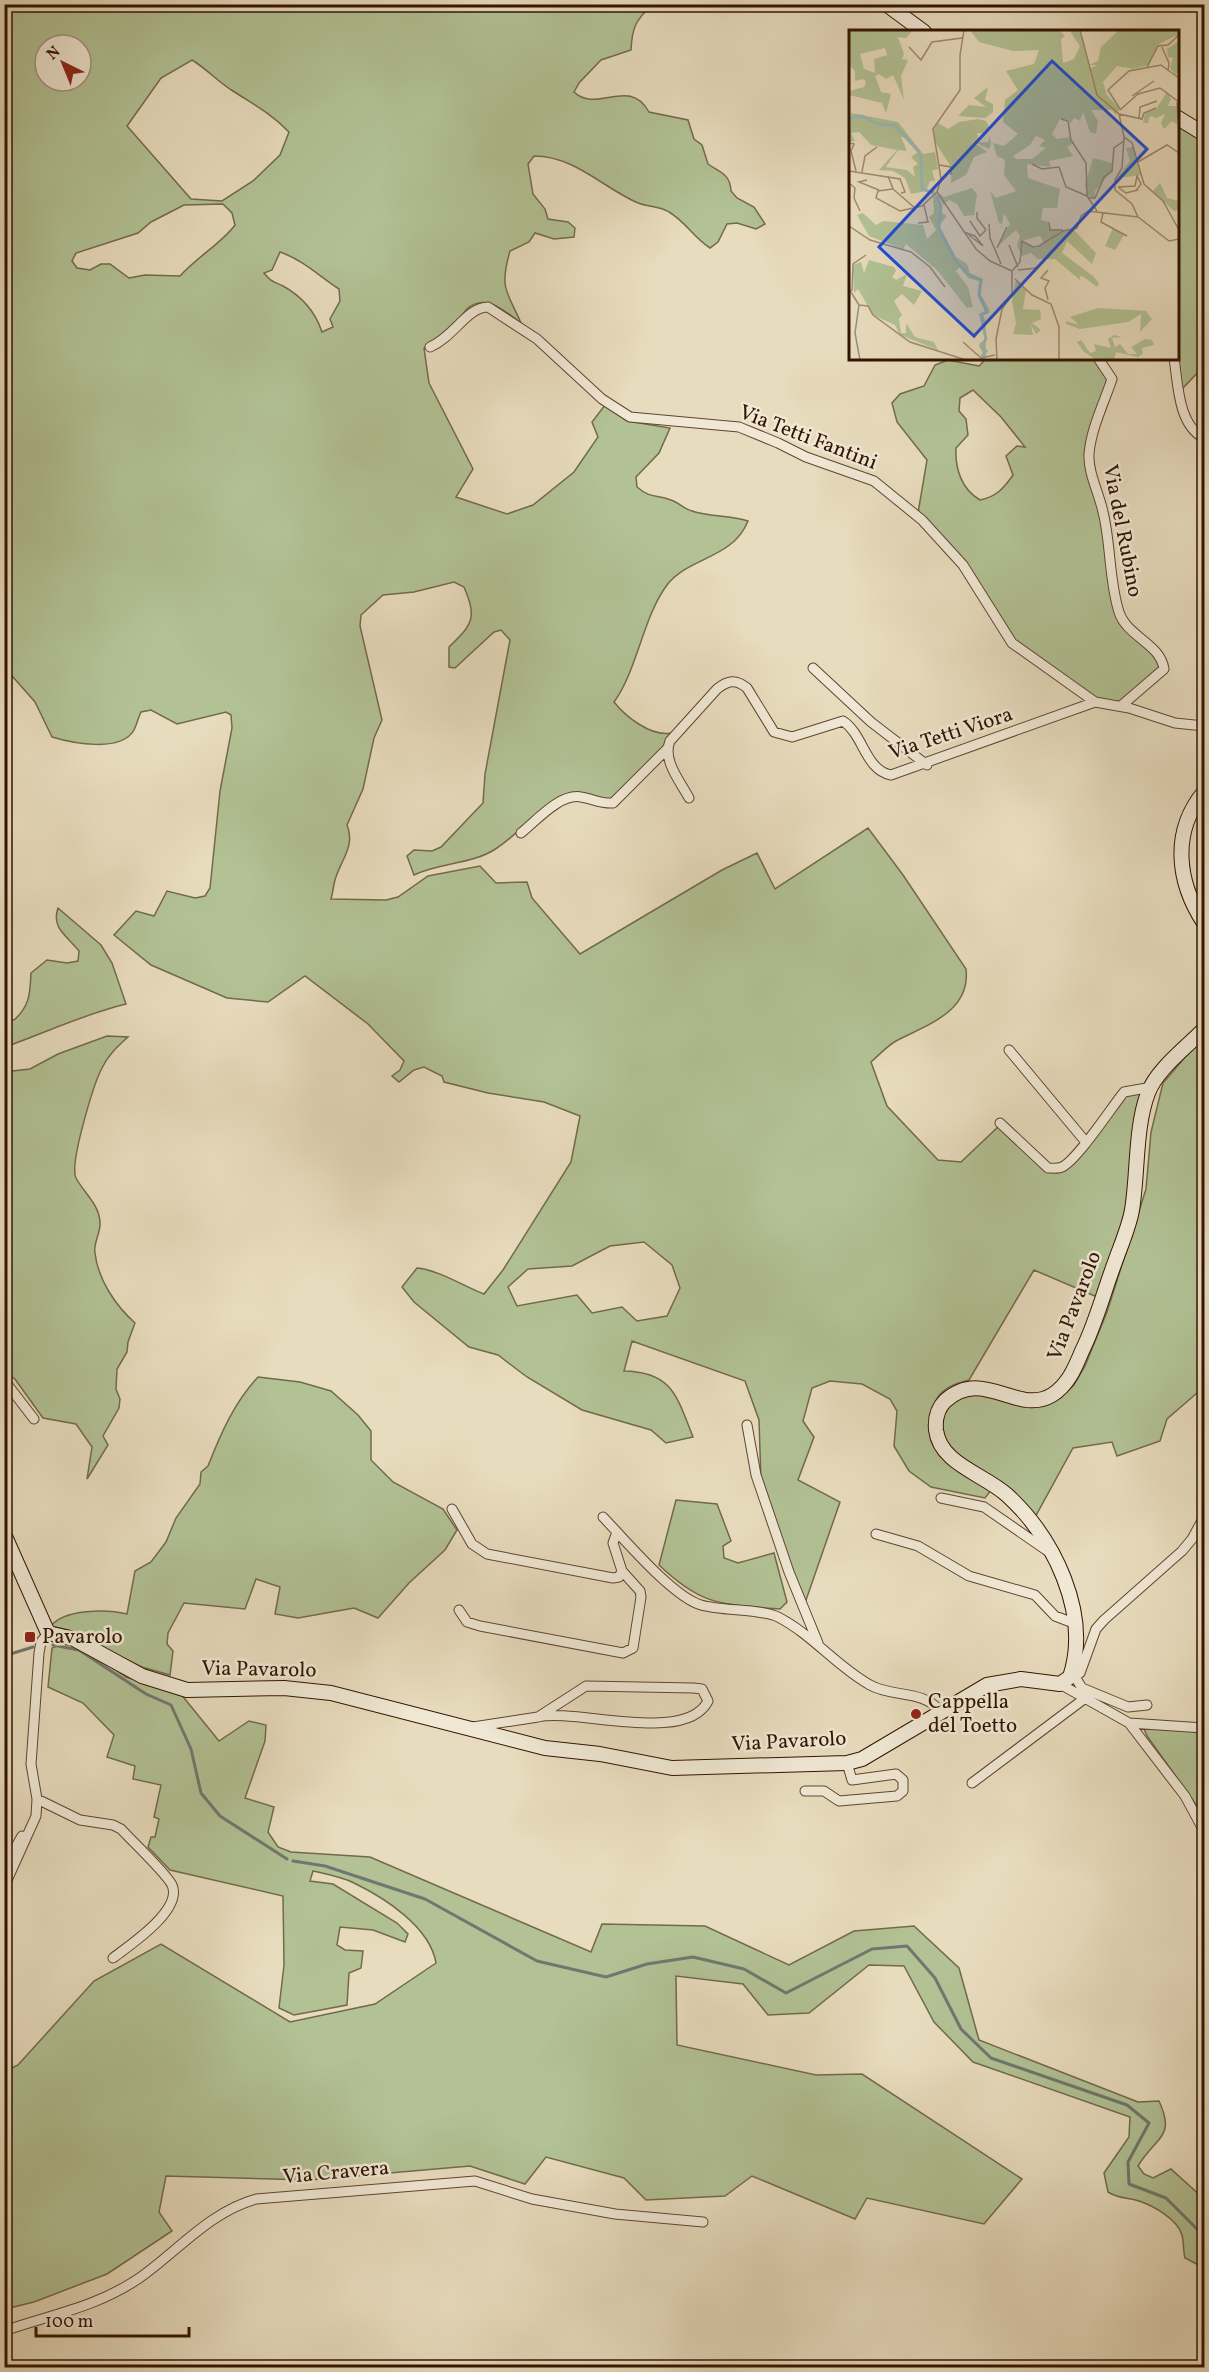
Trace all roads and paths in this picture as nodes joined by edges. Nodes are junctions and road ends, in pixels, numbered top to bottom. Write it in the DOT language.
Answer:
graph roads {
  1 [pos="886,4"];
  2 [pos="921,30"];
  3 [pos="1179,119"];
  4 [pos="1204,134"];
  5 [pos="430,347"];
  6 [pos="1099,360"];
  7 [pos="1174,360"];
  8 [pos="1204,438"];
  9 [pos="813,668"];
  10 [pos="1095,702"];
  11 [pos="1121,706"];
  12 [pos="1204,726"];
  13 [pos="667,749"];
  14 [pos="927,765"];
  15 [pos="1204,792"];
  16 [pos="689,798"];
  17 [pos="521,833"];
  18 [pos="1204,923"];
  19 [pos="1204,1029"];
  20 [pos="1008,1050"];
  21 [pos="1152,1087"];
  22 [pos="1000,1123"];
  23 [pos="1085,1141"];
  24 [pos="4,1380"];
  25 [pos="34,1419"];
  26 [pos="747,1425"];
  27 [pos="941,1498"];
  28 [pos="452,1509"];
  29 [pos="603,1517"];
  30 [pos="1204,1517"];
  31 [pos="617,1532"];
  32 [pos="4,1534"];
  33 [pos="876,1534"];
  34 [pos="1051,1554"];
  35 [pos="622,1571"];
  36 [pos="459,1610"];
  37 [pos="1076,1624"];
  38 [pos="48,1633"];
  39 [pos="819,1645"];
  40 [pos="1068,1680"];
  41 [pos="1084,1699"];
  42 [pos="1147,1705"];
  43 [pos="941,1712"];
  44 [pos="538,1717"];
  45 [pos="1129,1723"];
  46 [pos="468,1728"];
  47 [pos="1204,1728"];
  48 [pos="847,1763"];
  49 [pos="972,1783"];
  50 [pos="805,1791"];
  51 [pos="37,1799"];
  52 [pos="36,1816"];
  53 [pos="1204,1831"];
  54 [pos="4,1868"];
  55 [pos="4,1887"];
  56 [pos="113,1958"];
  57 [pos="703,2222"];
  58 [pos="4,2331"];
  1 -- 2 [label="street"];
  3 -- 4 [label="street"];
  5 -- 10 [label="street, Via Tetti Fantini"];
  6 -- 11 [label="street, Via del Rubino"];
  7 -- 8 [label="street"];
  9 -- 14 [label="street"];
  10 -- 11 [label="street"];
  10 -- 14 [label="street, Via Tetti Viora"];
  11 -- 12 [label="street"];
  13 -- 14 [label="street, Via Tetti Viora"];
  13 -- 16 [label="street"];
  13 -- 17 [label="street"];
  15 -- 18 [label="street"];
  19 -- 21 [label="street, Via Pavarolo"];
  20 -- 23 [label="street"];
  21 -- 23 [label="street"];
  21 -- 34 [label="street, Via Pavarolo"];
  22 -- 23 [label="street"];
  24 -- 25 [label="street"];
  26 -- 39 [label="street"];
  27 -- 34 [label="street"];
  28 -- 35 [label="street"];
  29 -- 31 [label="street"];
  30 -- 40 [label="street"];
  31 -- 35 [label="street"];
  31 -- 39 [label="street"];
  32 -- 38 [label="street"];
  33 -- 37 [label="street"];
  34 -- 37 [label="street, Via Pavarolo"];
  35 -- 36 [label="street"];
  37 -- 40 [label="street, Via Pavarolo"];
  38 -- 46 [label="street, Via Pavarolo"];
  38 -- 51 [label="street"];
  39 -- 43 [label="street"];
  40 -- 41 [label="street"];
  40 -- 42 [label="street"];
  40 -- 43 [label="street, Via Pavarolo"];
  41 -- 45 [label="street"];
  41 -- 49 [label="street"];
  43 -- 48 [label="street, Via Pavarolo"];
  44 -- 44 [label="street"];
  44 -- 46 [label="street"];
  45 -- 47 [label="street"];
  45 -- 53 [label="street"];
  46 -- 48 [label="street, Via Pavarolo"];
  48 -- 50 [label="street"];
  51 -- 52 [label="street"];
  51 -- 56 [label="street"];
  52 -- 54 [label="street"];
  52 -- 55 [label="street"];
  57 -- 58 [label="street, Via Cravera"];
}
